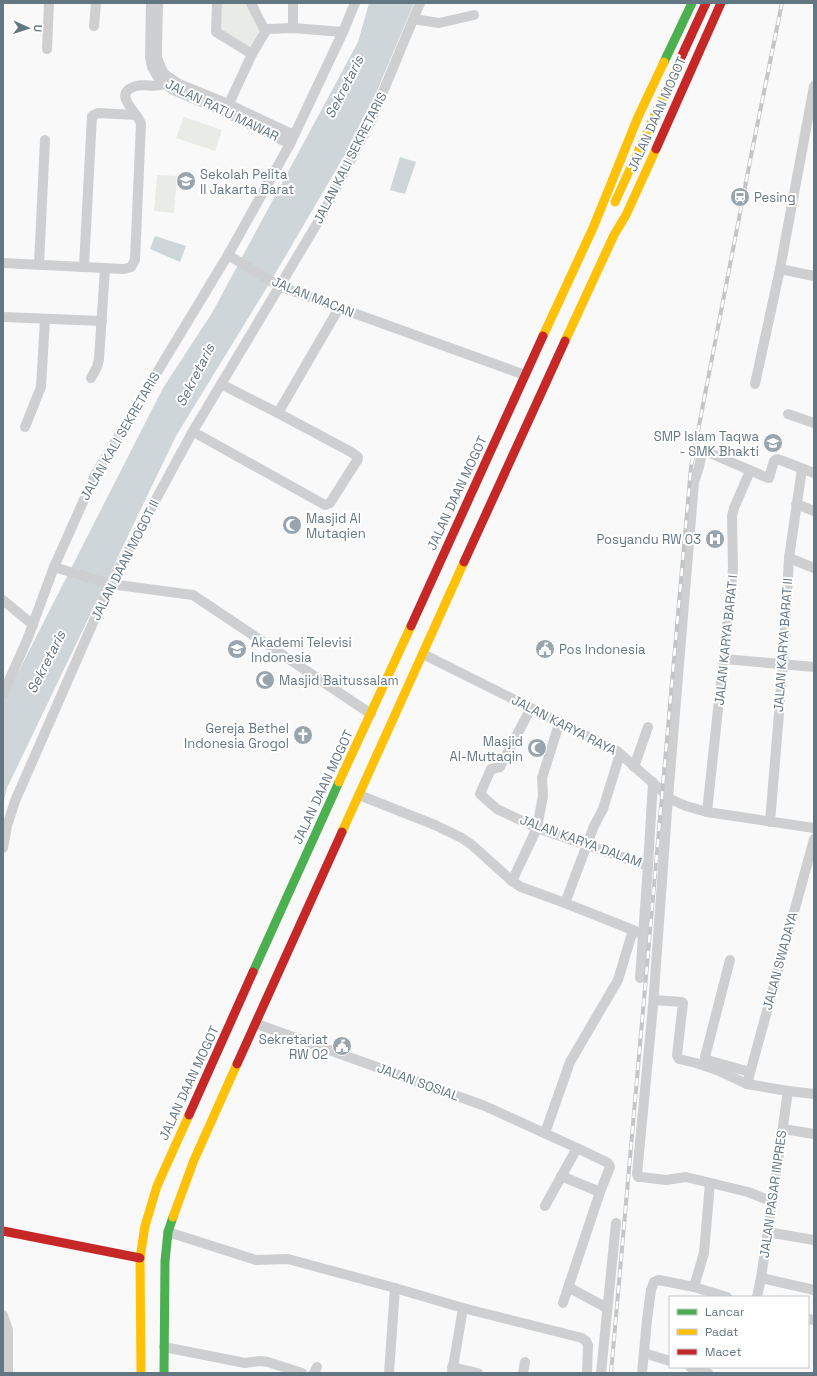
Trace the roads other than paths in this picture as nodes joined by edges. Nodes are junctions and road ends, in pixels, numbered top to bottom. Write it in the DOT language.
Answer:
graph roads {
  1 [pos="49,3"];
  2 [pos="96,3"];
  3 [pos="151,3"];
  4 [pos="158,3"];
  5 [pos="217,3"];
  6 [pos="251,3"];
  7 [pos="293,3"];
  8 [pos="355,3"];
  9 [pos="420,3"];
  10 [pos="692,3"];
  11 [pos="706,3"];
  12 [pos="712,3"];
  13 [pos="721,3"];
  14 [pos="474,15"];
  15 [pos="413,19"];
  16 [pos="94,26"];
  17 [pos="293,28"];
  18 [pos="265,31"];
  19 [pos="343,32"];
  20 [pos="46,49"];
  21 [pos="252,54"];
  22 [pos="165,80"];
  23 [pos="814,86"];
  24 [pos="226,108"];
  25 [pos="136,115"];
  26 [pos="294,135"];
  27 [pos="45,140"];
  28 [pos="290,144"];
  29 [pos="629,179"];
  30 [pos="593,228"];
  31 [pos="614,235"];
  32 [pos="230,256"];
  33 [pos="3,263"];
  34 [pos="39,264"];
  35 [pos="84,266"];
  36 [pos="105,268"];
  37 [pos="780,269"];
  38 [pos="814,276"];
  39 [pos="276,284"];
  40 [pos="339,308"];
  41 [pos="3,317"];
  42 [pos="45,319"];
  43 [pos="102,321"];
  44 [pos="525,375"];
  45 [pos="91,378"];
  46 [pos="221,384"];
  47 [pos="755,384"];
  48 [pos="278,413"];
  49 [pos="788,414"];
  50 [pos="814,423"];
  51 [pos="25,427"];
  52 [pos="199,435"];
  53 [pos="802,469"];
  54 [pos="750,470"];
  55 [pos="814,473"];
  56 [pos="796,504"];
  57 [pos="814,511"];
  58 [pos="789,558"];
  59 [pos="57,568"];
  60 [pos="814,568"];
  61 [pos="108,584"];
  62 [pos="3,600"];
  63 [pos="33,625"];
  64 [pos="423,654"];
  65 [pos="724,659"];
  66 [pos="782,665"];
  67 [pos="814,667"];
  68 [pos="3,694"];
  69 [pos="531,708"];
  70 [pos="371,714"];
  71 [pos="560,722"];
  72 [pos="648,727"];
  73 [pos="620,754"];
  74 [pos="634,767"];
  75 [pos="653,782"];
  76 [pos="359,795"];
  77 [pos="668,798"];
  78 [pos="707,812"];
  79 [pos="770,822"];
  80 [pos="537,828"];
  81 [pos="814,828"];
  82 [pos="814,839"];
  83 [pos="587,844"];
  84 [pos="3,848"];
  85 [pos="648,866"];
  86 [pos="512,881"];
  87 [pos="565,903"];
  88 [pos="289,921"];
  89 [pos="633,930"];
  90 [pos="643,935"];
  91 [pos="281,939"];
  92 [pos="730,960"];
  93 [pos="640,978"];
  94 [pos="654,1000"];
  95 [pos="257,1024"];
  96 [pos="750,1072"];
  97 [pos="747,1084"];
  98 [pos="788,1091"];
  99 [pos="814,1094"];
  100 [pos="783,1129"];
  101 [pos="545,1133"];
  102 [pos="814,1134"];
  103 [pos="576,1148"];
  104 [pos="561,1176"];
  105 [pos="710,1183"];
  106 [pos="600,1192"];
  107 [pos="771,1201"];
  108 [pos="544,1206"];
  109 [pos="616,1223"];
  110 [pos="3,1231"];
  111 [pos="168,1232"];
  112 [pos="767,1232"];
  113 [pos="814,1240"];
  114 [pos="140,1258"];
  115 [pos="761,1278"];
  116 [pos="568,1287"];
  117 [pos="694,1287"];
  118 [pos="395,1288"];
  119 [pos="814,1290"];
  120 [pos="724,1296"];
  121 [pos="757,1296"];
  122 [pos="563,1303"];
  123 [pos="464,1308"];
  124 [pos="607,1308"];
  125 [pos="3,1315"];
  126 [pos="164,1347"];
  127 [pos="644,1353"];
  128 [pos="669,1361"];
  129 [pos="525,1362"];
  130 [pos="693,1368"];
  131 [pos="452,1370"];
  132 [pos="8,1373"];
  133 [pos="141,1373"];
  134 [pos="164,1373"];
  135 [pos="302,1373"];
  136 [pos="389,1373"];
  137 [pos="478,1373"];
  138 [pos="523,1373"];
  139 [pos="587,1373"];
  140 [pos="601,1373"];
  141 [pos="642,1373"];
  142 [pos="706,1373"];
  1 -- 20 [label="street"];
  2 -- 16 [label="street"];
  3 -- 22 [label="street, JALAN RATU MAWAR"];
  4 -- 22 [label="street, JALAN RATU MAWAR"];
  5 -- 21 [label="street"];
  6 -- 18 [label="street"];
  7 -- 17 [label="street"];
  8 -- 19 [label="street"];
  9 -- 15 [label="street, JALAN KALI SEKRETARIS"];
  10 -- 30 [label="main road, JALAN DAAN MOGOT"];
  11 -- 29 [label="main road, JALAN DAAN MOGOT"];
  12 -- 29 [label="main road, JALAN DAAN MOGOT"];
  13 -- 31 [label="main road, JALAN DAAN MOGOT"];
  14 -- 15 [label="street"];
  15 -- 39 [label="street, JALAN KALI SEKRETARIS"];
  17 -- 18 [label="street"];
  17 -- 19 [label="street"];
  18 -- 21 [label="street"];
  19 -- 26 [label="street"];
  21 -- 24 [label="street"];
  22 -- 24 [label="street, JALAN RATU MAWAR"];
  22 -- 25 [label="street"];
  23 -- 37 [label="street"];
  24 -- 26 [label="street, JALAN RATU MAWAR"];
  24 -- 28 [label="street, JALAN RATU MAWAR"];
  25 -- 35 [label="street"];
  25 -- 36 [label="street"];
  26 -- 28 [label="street"];
  27 -- 34 [label="street"];
  28 -- 32 [label="street"];
  29 -- 30 [label="main road, JALAN DAAN MOGOT"];
  29 -- 31 [label="main road, JALAN DAAN MOGOT"];
  30 -- 44 [label="main road, JALAN DAAN MOGOT"];
  31 -- 64 [label="main road, JALAN DAAN MOGOT"];
  32 -- 39 [label="street, JALAN MACAN"];
  32 -- 59 [label="street, JALAN KALI SEKRETARIS"];
  33 -- 34 [label="street"];
  34 -- 35 [label="street"];
  35 -- 36 [label="street"];
  36 -- 43 [label="street"];
  37 -- 38 [label="street"];
  37 -- 47 [label="street"];
  39 -- 40 [label="street, JALAN MACAN"];
  39 -- 46 [label="street, JALAN DAAN MOGOT II"];
  40 -- 44 [label="street, JALAN MACAN"];
  40 -- 48 [label="street"];
  41 -- 42 [label="street"];
  42 -- 43 [label="street"];
  42 -- 51 [label="street"];
  43 -- 45 [label="street"];
  44 -- 70 [label="main road, JALAN DAAN MOGOT"];
  46 -- 48 [label="street"];
  46 -- 61 [label="street, JALAN DAAN MOGOT II"];
  48 -- 52 [label="street"];
  49 -- 50 [label="street"];
  53 -- 54 [label="street"];
  53 -- 55 [label="street"];
  53 -- 56 [label="street, JALAN KARYA BARAT II"];
  54 -- 65 [label="street, JALAN KARYA BARAT I"];
  54 -- 77 [label="street"];
  56 -- 57 [label="street"];
  56 -- 58 [label="street, JALAN KARYA BARAT II"];
  58 -- 60 [label="street"];
  58 -- 66 [label="street, JALAN KARYA BARAT II"];
  59 -- 61 [label="street"];
  59 -- 63 [label="street, JALAN KALI SEKRETARIS"];
  61 -- 70 [label="street"];
  61 -- 84 [label="street, JALAN DAAN MOGOT II"];
  62 -- 63 [label="street"];
  63 -- 68 [label="street, JALAN KALI SEKRETARIS"];
  64 -- 69 [label="street, JALAN KARYA RAYA"];
  64 -- 76 [label="main road, JALAN DAAN MOGOT"];
  65 -- 66 [label="street"];
  65 -- 78 [label="street, JALAN KARYA BARAT I"];
  66 -- 67 [label="street"];
  66 -- 79 [label="street, JALAN KARYA BARAT II"];
  69 -- 71 [label="street, JALAN KARYA RAYA"];
  69 -- 80 [label="street, JALAN KARYA DALAM"];
  70 -- 88 [label="main road, JALAN DAAN MOGOT"];
  71 -- 73 [label="street, JALAN KARYA RAYA"];
  71 -- 80 [label="street"];
  72 -- 74 [label="street"];
  73 -- 74 [label="street, JALAN KARYA RAYA"];
  73 -- 83 [label="street"];
  74 -- 75 [label="street, JALAN KARYA RAYA"];
  75 -- 77 [label="street, JALAN KARYA RAYA"];
  75 -- 85 [label="street"];
  76 -- 86 [label="street"];
  76 -- 88 [label="main road, JALAN DAAN MOGOT"];
  77 -- 78 [label="street, JALAN KARYA RAYA"];
  77 -- 94 [label="street"];
  78 -- 79 [label="street, JALAN KARYA RAYA"];
  79 -- 81 [label="street, JALAN KARYA RAYA"];
  80 -- 83 [label="street, JALAN KARYA DALAM"];
  80 -- 86 [label="street"];
  82 -- 96 [label="street, JALAN SWADAYA"];
  83 -- 85 [label="street, JALAN KARYA DALAM"];
  83 -- 87 [label="street"];
  85 -- 90 [label="street"];
  86 -- 87 [label="street"];
  87 -- 89 [label="street"];
  88 -- 91 [label="main road, JALAN DAAN MOGOT"];
  88 -- 91 [label="main road, JALAN DAAN MOGOT"];
  89 -- 90 [label="street"];
  89 -- 101 [label="street"];
  90 -- 93 [label="street"];
  91 -- 95 [label="main road, JALAN DAAN MOGOT"];
  91 -- 114 [label="main road, JALAN DAAN MOGOT"];
  92 -- 96 [label="street"];
  94 -- 97 [label="street"];
  94 -- 105 [label="street"];
  95 -- 101 [label="street, JALAN SOSIAL"];
  95 -- 111 [label="main road, JALAN DAAN MOGOT"];
  96 -- 97 [label="street, JALAN SWADAYA"];
  97 -- 98 [label="street"];
  98 -- 99 [label="street"];
  98 -- 100 [label="street, JALAN PASAR INPRES"];
  100 -- 102 [label="street"];
  100 -- 107 [label="street, JALAN PASAR INPRES"];
  101 -- 103 [label="street, JALAN SOSIAL"];
  103 -- 104 [label="street"];
  103 -- 106 [label="street, JALAN SOSIAL"];
  104 -- 106 [label="street"];
  104 -- 108 [label="street"];
  105 -- 107 [label="street"];
  105 -- 117 [label="street"];
  106 -- 116 [label="street, JALAN SOSIAL"];
  107 -- 112 [label="street, JALAN PASAR INPRES"];
  109 -- 124 [label="street"];
  110 -- 114 [label="main road"];
  111 -- 118 [label="street"];
  111 -- 126 [label="main road, JALAN DAAN MOGOT"];
  112 -- 113 [label="street"];
  112 -- 115 [label="street, JALAN PASAR INPRES"];
  114 -- 133 [label="main road, JALAN DAAN MOGOT"];
  115 -- 119 [label="street"];
  115 -- 121 [label="street, JALAN PASAR INPRES"];
  116 -- 122 [label="street, JALAN SOSIAL"];
  116 -- 124 [label="street"];
  117 -- 120 [label="street"];
  117 -- 127 [label="street"];
  118 -- 123 [label="street"];
  118 -- 136 [label="street"];
  123 -- 131 [label="street"];
  123 -- 139 [label="street"];
  124 -- 140 [label="street"];
  125 -- 132 [label="street"];
  126 -- 134 [label="main road, JALAN DAAN MOGOT"];
  126 -- 135 [label="street"];
  127 -- 128 [label="street"];
  127 -- 141 [label="street"];
  129 -- 138 [label="street"];
  130 -- 142 [label="street"];
  131 -- 137 [label="street"];
}
